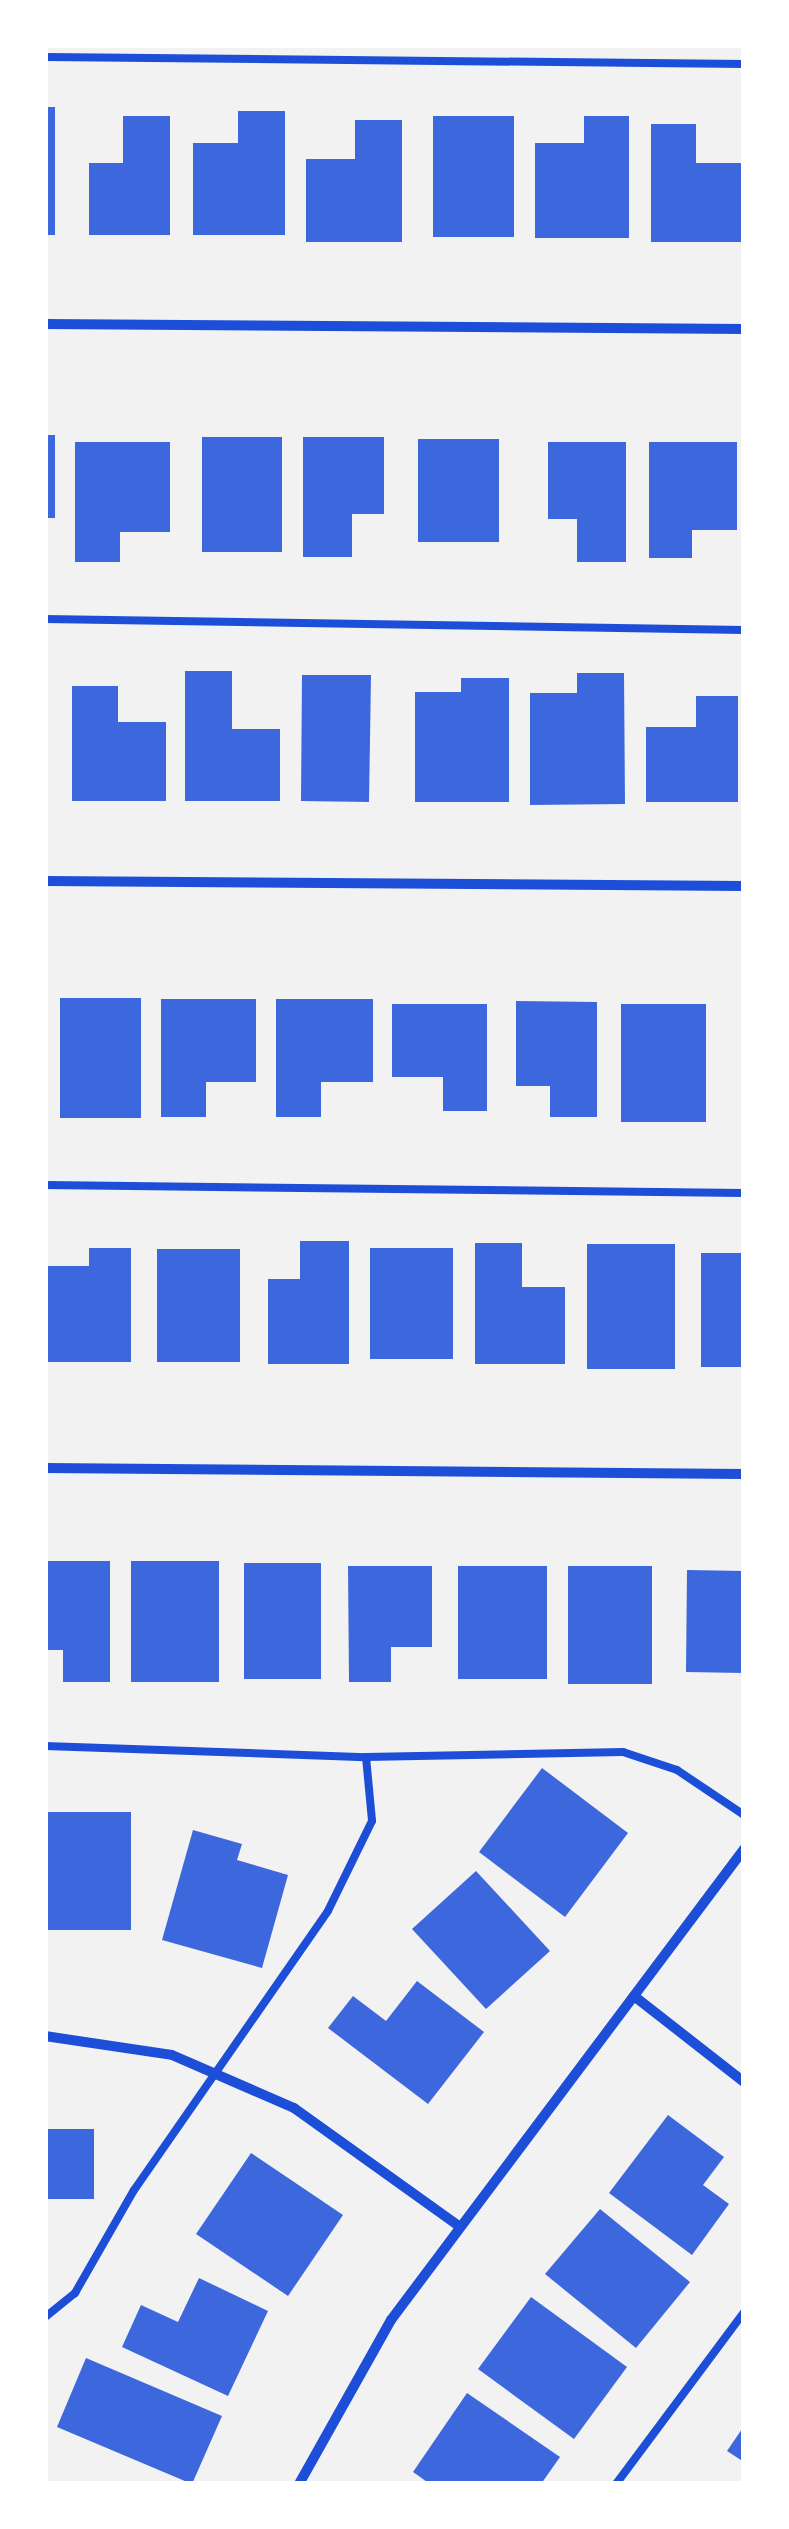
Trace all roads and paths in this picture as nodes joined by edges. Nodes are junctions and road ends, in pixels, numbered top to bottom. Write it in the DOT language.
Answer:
graph roads {
  1 [pos="45,57"];
  2 [pos="744,64"];
  3 [pos="45,324"];
  4 [pos="744,329"];
  5 [pos="45,619"];
  6 [pos="744,630"];
  7 [pos="45,881"];
  8 [pos="744,886"];
  9 [pos="45,1185"];
  10 [pos="744,1193"];
  11 [pos="45,1468"];
  12 [pos="744,1474"];
  13 [pos="45,1746"];
  14 [pos="366,1757"];
  15 [pos="744,1816"];
  16 [pos="744,1849"];
  17 [pos="634,1996"];
  18 [pos="45,2036"];
  19 [pos="218,2072"];
  20 [pos="744,2082"];
  21 [pos="460,2227"];
  22 [pos="744,2312"];
  23 [pos="45,2317"];
  24 [pos="299,2484"];
  25 [pos="616,2484"];
  1 -- 2 [label="lane"];
  3 -- 4 [label="street"];
  5 -- 6 [label="lane"];
  7 -- 8 [label="street"];
  9 -- 10 [label="lane"];
  11 -- 12 [label="street"];
  13 -- 14 [label="lane"];
  14 -- 15 [label="lane"];
  14 -- 19 [label="lane"];
  16 -- 17 [label="street"];
  17 -- 20 [label="street"];
  17 -- 21 [label="street"];
  18 -- 19 [label="street"];
  19 -- 21 [label="street"];
  19 -- 23 [label="lane"];
  21 -- 24 [label="street"];
  22 -- 25 [label="lane"];
}
